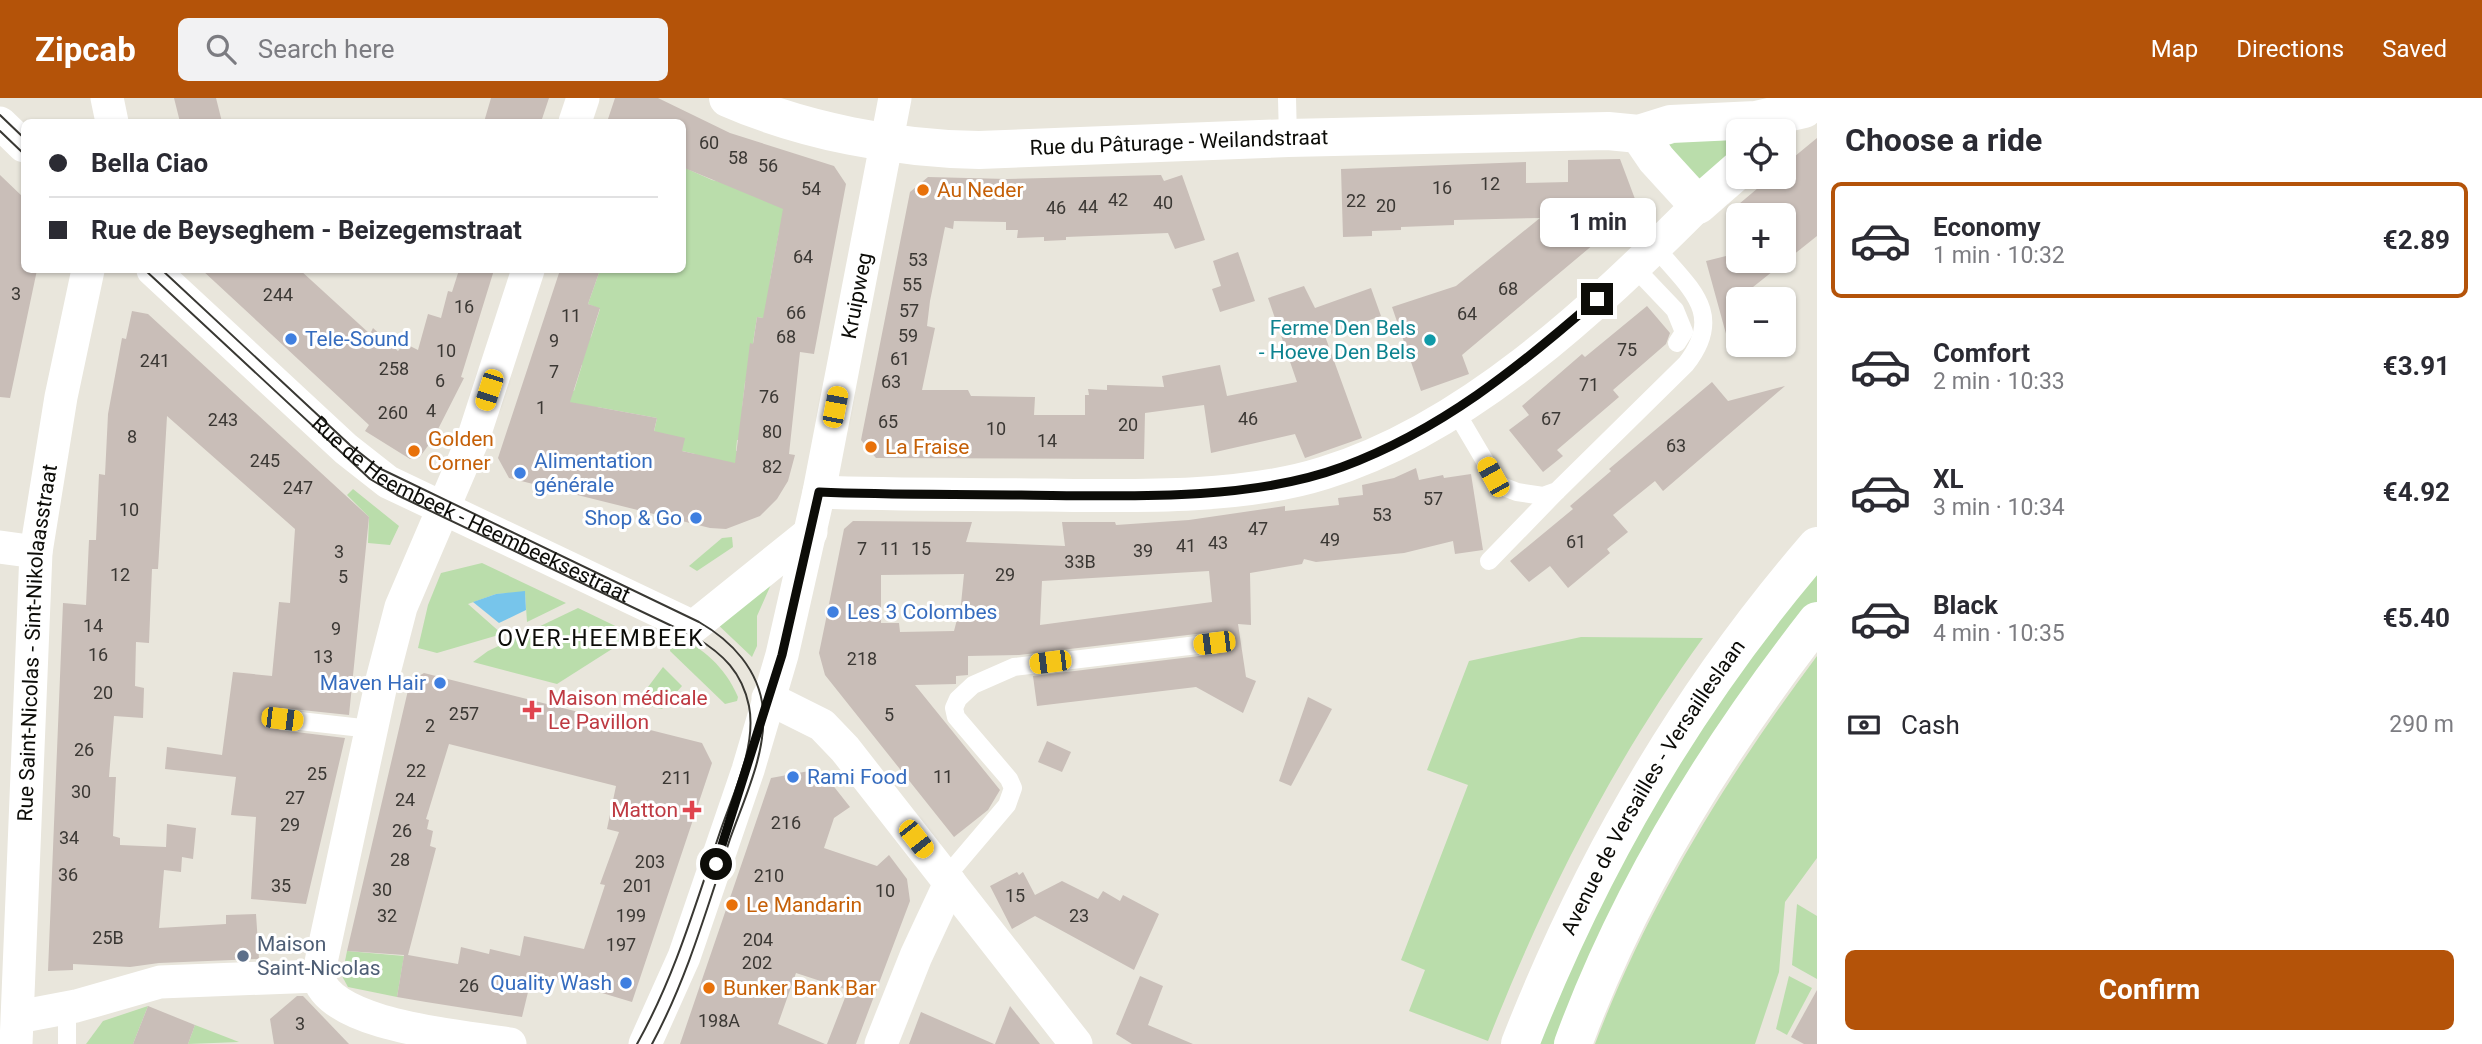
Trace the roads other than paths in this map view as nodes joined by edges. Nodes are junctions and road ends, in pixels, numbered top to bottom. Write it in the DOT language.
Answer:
graph roads {
  1 [pos="107,98"];
  2 [pos="583,98"];
  3 [pos="728,98"];
  4 [pos="895,98"];
  5 [pos="1287,98"];
  6 [pos="1784,118"];
  7 [pos="111,119"];
  8 [pos="576,119"];
  9 [pos="0,123"];
  10 [pos="1639,134"];
  11 [pos="1288,138"];
  12 [pos="886,140"];
  13 [pos="21,143"];
  14 [pos="1726,180"];
  15 [pos="1698,205"];
  16 [pos="1645,258"];
  17 [pos="87,273"];
  18 [pos="156,273"];
  19 [pos="527,273"];
  20 [pos="1677,343"];
  21 [pos="1455,412"];
  22 [pos="1557,491"];
  23 [pos="819,492"];
  24 [pos="442,509"];
  25 [pos="811,532"];
  26 [pos="1817,546"];
  27 [pos="0,547"];
  28 [pos="36,552"];
  29 [pos="1489,561"];
  30 [pos="1817,621"];
  31 [pos="1214,643"];
  32 [pos="768,698"];
  33 [pos="282,719"];
  34 [pos="371,729"];
  35 [pos="948,881"];
  36 [pos="318,976"];
  37 [pos="66,1008"];
  38 [pos="17,1031"];
  39 [pos="67,1044"];
  40 [pos="510,1044"];
  41 [pos="645,1044"];
  42 [pos="881,1044"];
  43 [pos="1076,1044"];
  44 [pos="1520,1044"];
  45 [pos="1573,1044"];
  1 -- 7 [label="street"];
  2 -- 8 [label="street"];
  3 -- 12 [label="street, Rue du Pâturage - Weilandstraat"];
  4 -- 12 [label="street, Kruipweg"];
  5 -- 11 [label="lane"];
  6 -- 10 [label="street, Rue du Pâturage - Weilandstraat"];
  9 -- 13 [label="street"];
  10 -- 11 [label="street, Rue du Pâturage - Weilandstraat"];
  10 -- 15 [label="street"];
  11 -- 12 [label="street, Rue du Pâturage - Weilandstraat"];
  12 -- 23 [label="street, Kruipweg"];
  14 -- 15 [label="street"];
  15 -- 16 [label="street"];
  16 -- 20 [label="lane"];
  16 -- 21 [label="street"];
  16 -- 22 [label="lane"];
  17 -- 28 [label="street, Rue Saint-Nicolas - Sint-Nikolaasstraat"];
  18 -- 24 [label="street, Rue de Heembeek - Heembeeksestraat"];
  19 -- 24 [label="street"];
  21 -- 22 [label="lane"];
  21 -- 23 [label="street"];
  22 -- 29 [label="lane"];
  23 -- 25 [label="street, Kruipweg"];
  24 -- 25 [label="street, Rue de Heembeek - Heembeeksestraat"];
  24 -- 34 [label="street"];
  25 -- 32 [label="street, Kruipweg"];
  26 -- 44 [label="street, Avenue de Versailles - Versailleslaan"];
  27 -- 28 [label="street"];
  28 -- 38 [label="street, Rue Saint-Nicolas - Sint-Nikolaasstraat"];
  30 -- 45 [label="street, Avenue de Versailles - Versailleslaan"];
  31 -- 35 [label="lane"];
  32 -- 35 [label="street"];
  32 -- 41 [label="street, Kruipweg"];
  33 -- 34 [label="lane"];
  34 -- 36 [label="street"];
  35 -- 42 [label="street"];
  35 -- 43 [label="street"];
  36 -- 37 [label="street"];
  36 -- 40 [label="street"];
  37 -- 38 [label="street"];
  37 -- 39 [label="lane"];
}
